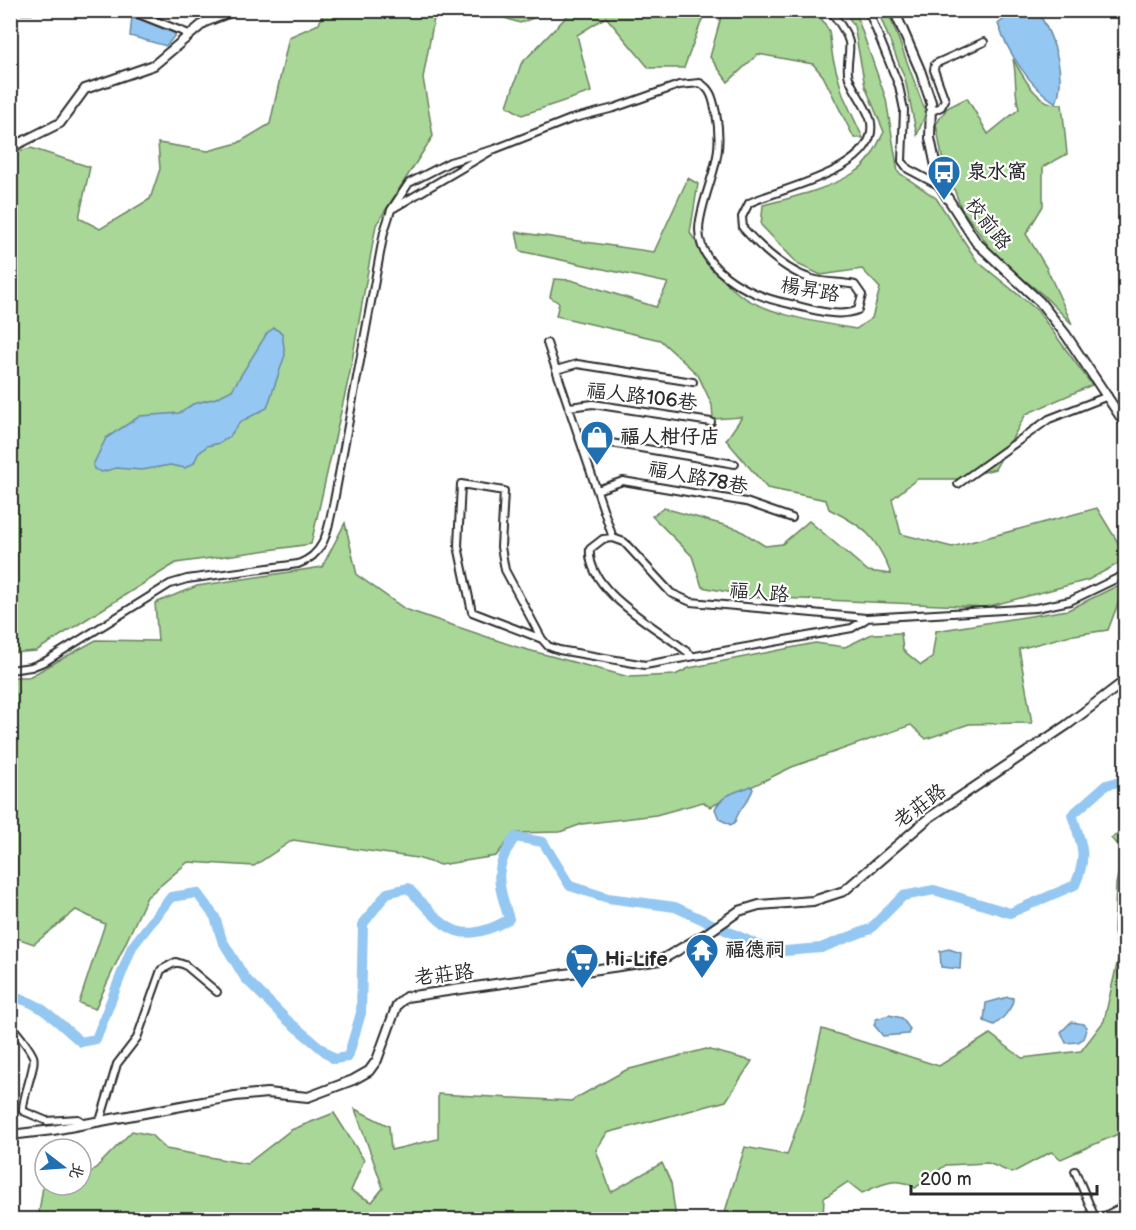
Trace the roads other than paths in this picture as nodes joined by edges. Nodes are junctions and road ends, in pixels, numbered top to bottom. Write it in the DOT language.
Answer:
graph roads {
  1 [pos="31,10"];
  2 [pos="128,10"];
  3 [pos="236,10"];
  4 [pos="830,10"];
  5 [pos="868,10"];
  6 [pos="894,10"];
  7 [pos="23,11"];
  8 [pos="189,34"];
  9 [pos="984,42"];
  10 [pos="930,112"];
  11 [pos="10,148"];
  12 [pos="495,149"];
  13 [pos="940,186"];
  14 [pos="391,210"];
  15 [pos="547,343"];
  16 [pos="556,370"];
  17 [pos="693,382"];
  18 [pos="1108,396"];
  19 [pos="569,407"];
  20 [pos="711,422"];
  21 [pos="1125,425"];
  22 [pos="583,447"];
  23 [pos="735,464"];
  24 [pos="958,484"];
  25 [pos="597,490"];
  26 [pos="792,518"];
  27 [pos="613,538"];
  28 [pos="1125,574"];
  29 [pos="866,618"];
  30 [pos="542,639"];
  31 [pos="691,655"];
  32 [pos="10,670"];
  33 [pos="1125,680"];
  34 [pos="217,992"];
  35 [pos="10,1024"];
  36 [pos="100,1121"];
  37 [pos="87,1124"];
  38 [pos="10,1135"];
  39 [pos="1075,1171"];
  40 [pos="1125,1205"];
  41 [pos="1097,1220"];
  1 -- 7 [label="street"];
  2 -- 8 [label="street"];
  3 -- 8 [label="street"];
  4 -- 12 [label="street, 楊昇路"];
  5 -- 13 [label="street"];
  6 -- 10 [label="street, 校前路"];
  8 -- 11 [label="street"];
  9 -- 10 [label="street"];
  10 -- 13 [label="street, 校前路"];
  12 -- 14 [label="street"];
  12 -- 14 [label="street"];
  13 -- 18 [label="street, 校前路"];
  14 -- 32 [label="street"];
  15 -- 16 [label="street"];
  16 -- 17 [label="street"];
  16 -- 19 [label="street"];
  18 -- 21 [label="street, 校前路"];
  18 -- 24 [label="street"];
  19 -- 20 [label="street, 福人路106巷"];
  19 -- 22 [label="street"];
  22 -- 23 [label="street"];
  22 -- 25 [label="street"];
  25 -- 26 [label="street, 福人路78巷"];
  25 -- 27 [label="street"];
  27 -- 29 [label="street, 福人路"];
  27 -- 31 [label="street"];
  28 -- 29 [label="street, 福人路"];
  29 -- 31 [label="street"];
  30 -- 30 [label="street"];
  30 -- 31 [label="street"];
  33 -- 36 [label="street, 老莊路"];
  34 -- 36 [label="street"];
  35 -- 37 [label="street"];
  36 -- 37 [label="street, 老莊路"];
  37 -- 38 [label="street, 老莊路"];
  39 -- 41 [label="street"];
  40 -- 41 [label="street"];
}
